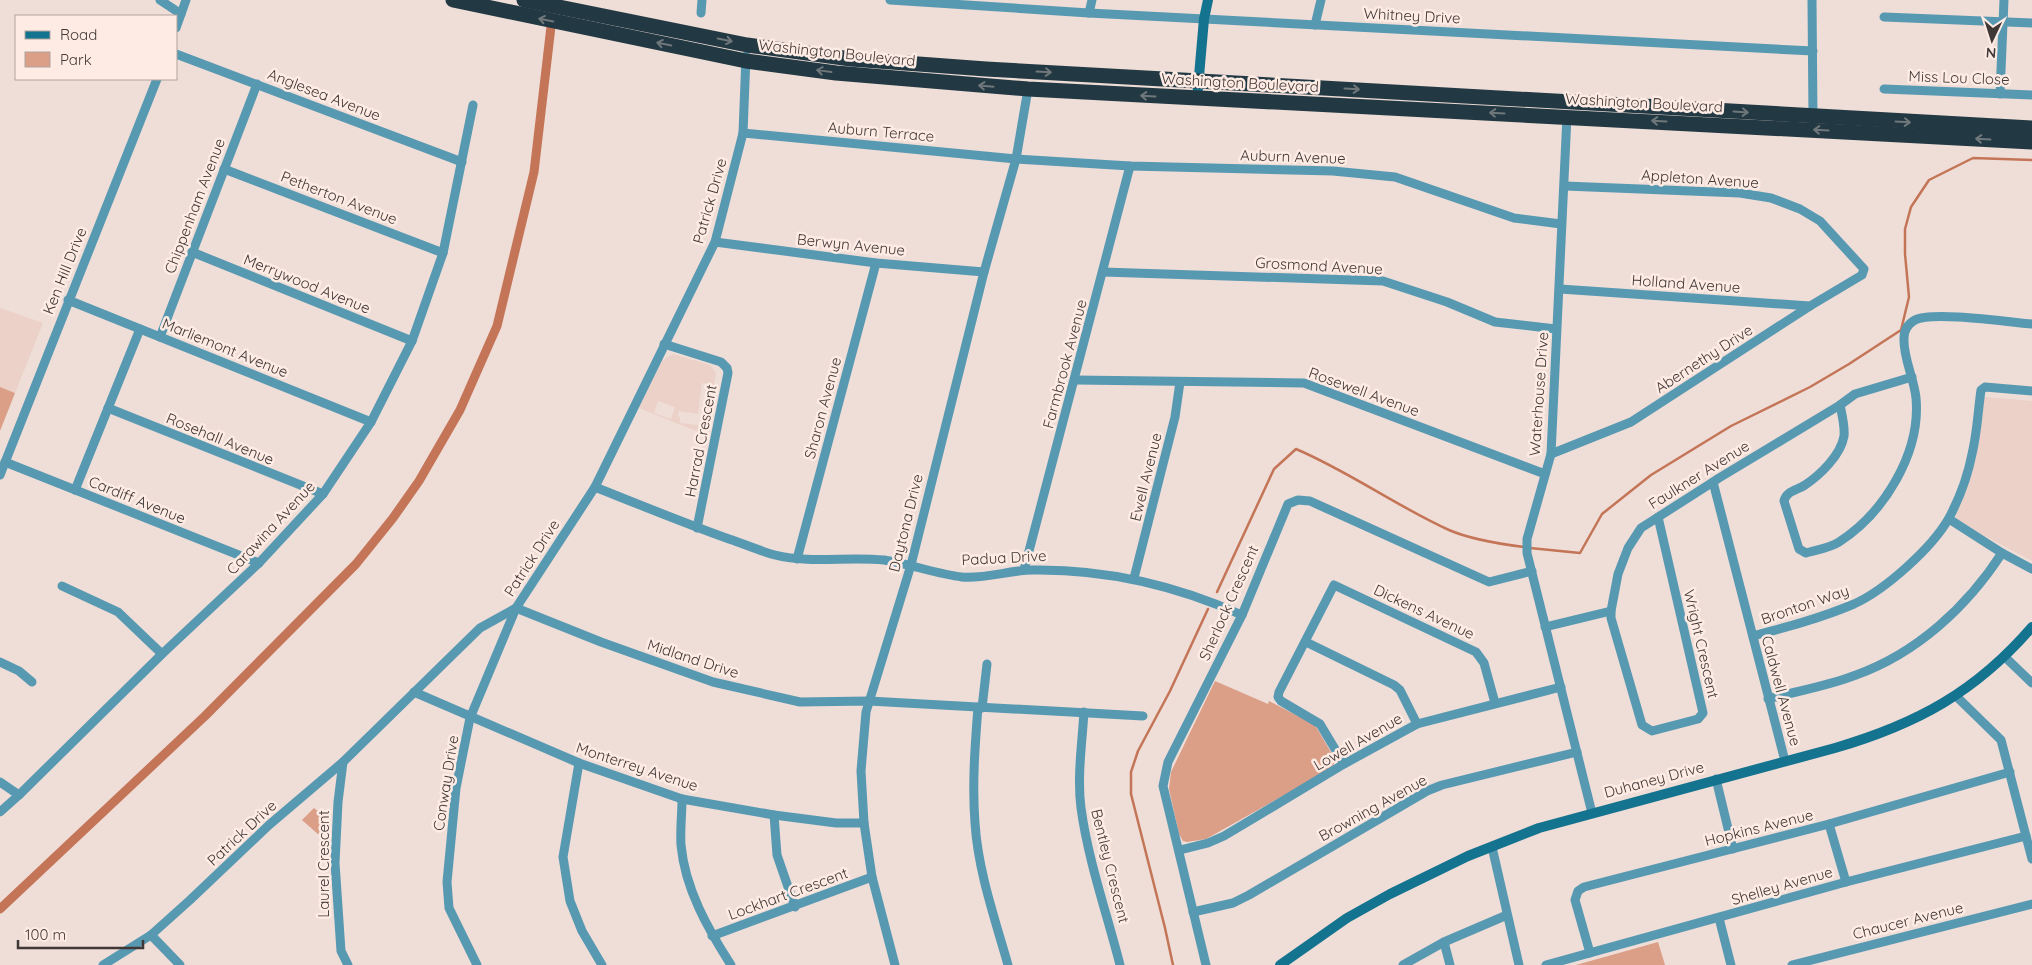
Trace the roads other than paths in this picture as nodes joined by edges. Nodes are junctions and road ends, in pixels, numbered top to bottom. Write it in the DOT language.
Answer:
graph roads {
  1 [pos="160,0"];
  2 [pos="186,0"];
  3 [pos="453,0"];
  4 [pos="702,0"];
  5 [pos="890,0"];
  6 [pos="1092,0"];
  7 [pos="1208,0"];
  8 [pos="1321,0"];
  9 [pos="1812,0"];
  10 [pos="2004,0"];
  11 [pos="521,7"];
  12 [pos="701,13"];
  13 [pos="1089,13"];
  14 [pos="181,14"];
  15 [pos="1884,17"];
  16 [pos="1204,19"];
  17 [pos="178,22"];
  18 [pos="2003,22"];
  19 [pos="2032,23"];
  20 [pos="1315,25"];
  21 [pos="747,45"];
  22 [pos="1813,51"];
  23 [pos="178,55"];
  24 [pos="746,61"];
  25 [pos="157,80"];
  26 [pos="1198,81"];
  27 [pos="257,84"];
  28 [pos="1028,89"];
  29 [pos="1884,89"];
  30 [pos="2000,94"];
  31 [pos="2032,95"];
  32 [pos="1197,99"];
  33 [pos="473,105"];
  34 [pos="1567,116"];
  35 [pos="1814,117"];
  36 [pos="2032,128"];
  37 [pos="743,132"];
  38 [pos="2032,142"];
  39 [pos="1016,159"];
  40 [pos="462,162"];
  41 [pos="1130,166"];
  42 [pos="224,169"];
  43 [pos="1565,186"];
  44 [pos="1562,224"];
  45 [pos="715,242"];
  46 [pos="192,252"];
  47 [pos="443,253"];
  48 [pos="876,263"];
  49 [pos="1864,271"];
  50 [pos="984,272"];
  51 [pos="1103,272"];
  52 [pos="1560,289"];
  53 [pos="68,300"];
  54 [pos="1810,306"];
  55 [pos="2032,324"];
  56 [pos="140,329"];
  57 [pos="1556,329"];
  58 [pos="160,337"];
  59 [pos="412,341"];
  60 [pos="664,344"];
  61 [pos="1912,378"];
  62 [pos="1075,380"];
  63 [pos="1180,382"];
  64 [pos="2032,391"];
  65 [pos="1840,405"];
  66 [pos="108,408"];
  67 [pos="371,422"];
  68 [pos="1550,454"];
  69 [pos="5,462"];
  70 [pos="1545,474"];
  71 [pos="0,475"];
  72 [pos="1714,482"];
  73 [pos="595,487"];
  74 [pos="75,490"];
  75 [pos="323,494"];
  76 [pos="1658,517"];
  77 [pos="1948,519"];
  78 [pos="697,528"];
  79 [pos="2002,553"];
  80 [pos="797,559"];
  81 [pos="259,563"];
  82 [pos="911,565"];
  83 [pos="2032,569"];
  84 [pos="1024,570"];
  85 [pos="1532,571"];
  86 [pos="1134,578"];
  87 [pos="62,586"];
  88 [pos="516,608"];
  89 [pos="1611,611"];
  90 [pos="1242,615"];
  91 [pos="1545,627"];
  92 [pos="2032,627"];
  93 [pos="1753,636"];
  94 [pos="1306,642"];
  95 [pos="162,654"];
  96 [pos="2004,657"];
  97 [pos="0,662"];
  98 [pos="988,664"];
  99 [pos="32,682"];
  100 [pos="2032,683"];
  101 [pos="1561,687"];
  102 [pos="414,692"];
  103 [pos="1956,696"];
  104 [pos="1768,699"];
  105 [pos="870,701"];
  106 [pos="1495,703"];
  107 [pos="980,708"];
  108 [pos="1084,712"];
  109 [pos="1143,716"];
  110 [pos="470,718"];
  111 [pos="1417,724"];
  112 [pos="1577,752"];
  113 [pos="1785,761"];
  114 [pos="343,762"];
  115 [pos="579,763"];
  116 [pos="1344,764"];
  117 [pos="2010,772"];
  118 [pos="1716,779"];
  119 [pos="0,782"];
  120 [pos="19,795"];
  121 [pos="682,799"];
  122 [pos="0,812"];
  123 [pos="1592,813"];
  124 [pos="774,815"];
  125 [pos="864,823"];
  126 [pos="1830,824"];
  127 [pos="2026,836"];
  128 [pos="1492,847"];
  129 [pos="1733,848"];
  130 [pos="1180,850"];
  131 [pos="2032,859"];
  132 [pos="872,877"];
  133 [pos="1846,882"];
  134 [pos="2032,904"];
  135 [pos="795,907"];
  136 [pos="1193,912"];
  137 [pos="1507,915"];
  138 [pos="1719,918"];
  139 [pos="151,935"];
  140 [pos="712,936"];
  141 [pos="1444,942"];
  142 [pos="1590,953"];
  143 [pos="103,965"];
  144 [pos="180,965"];
  145 [pos="348,965"];
  146 [pos="477,965"];
  147 [pos="602,965"];
  148 [pos="731,965"];
  149 [pos="895,965"];
  150 [pos="1008,965"];
  151 [pos="1120,965"];
  152 [pos="1206,965"];
  153 [pos="1280,965"];
  154 [pos="1403,965"];
  155 [pos="1450,965"];
  156 [pos="1519,965"];
  157 [pos="1546,965"];
  158 [pos="1731,965"];
  159 [pos="1792,965"];
  1 -- 14 [label="street"];
  2 -- 14 [label="street"];
  3 -- 11 [label="highway, Washington Boulevard"];
  4 -- 12 [label="street"];
  5 -- 13 [label="street, Whitney Drive"];
  6 -- 13 [label="street"];
  7 -- 16 [label="street"];
  8 -- 20 [label="street"];
  9 -- 22 [label="street"];
  10 -- 18 [label="street"];
  11 -- 21 [label="highway, Washington Boulevard, one-way"];
  24 -- 11 [label="highway, Washington Boulevard, one-way"];
  13 -- 16 [label="street, Whitney Drive"];
  14 -- 17 [label="street"];
  15 -- 18 [label="street"];
  16 -- 20 [label="street, Whitney Drive"];
  16 -- 26 [label="street"];
  18 -- 19 [label="street"];
  18 -- 30 [label="street"];
  20 -- 22 [label="street, Whitney Drive"];
  21 -- 24 [label="street, Patrick Drive"];
  21 -- 26 [label="highway, Washington Boulevard, one-way"];
  22 -- 35 [label="street"];
  23 -- 27 [label="street, Anglesea Avenue"];
  28 -- 24 [label="highway, Washington Boulevard, one-way"];
  24 -- 37 [label="street, Patrick Drive"];
  25 -- 53 [label="street, Ken Hill Drive"];
  26 -- 32 [label="street"];
  26 -- 35 [label="highway, Washington Boulevard, one-way"];
  27 -- 40 [label="street, Anglesea Avenue"];
  27 -- 42 [label="street, Chippenham Avenue"];
  32 -- 28 [label="highway, Washington Boulevard, one-way"];
  28 -- 39 [label="street, Daytona Drive"];
  29 -- 30 [label="street, Miss Lou Close"];
  30 -- 31 [label="street, Miss Lou Close"];
  34 -- 32 [label="highway, Washington Boulevard, one-way"];
  33 -- 40 [label="street, Carawina Avenue"];
  38 -- 34 [label="highway, Washington Boulevard, one-way"];
  34 -- 43 [label="street, Waterhouse Drive"];
  35 -- 36 [label="highway, Washington Boulevard, one-way"];
  37 -- 39 [label="street, Auburn Terrace"];
  37 -- 45 [label="street, Patrick Drive"];
  39 -- 41 [label="street, Auburn Avenue"];
  39 -- 50 [label="street, Daytona Drive"];
  40 -- 47 [label="street, Carawina Avenue"];
  41 -- 44 [label="street, Auburn Avenue"];
  41 -- 51 [label="street, Farmbrook Avenue"];
  42 -- 46 [label="street, Chippenham Avenue"];
  42 -- 47 [label="street, Petherton Avenue"];
  43 -- 44 [label="street, Waterhouse Drive"];
  43 -- 49 [label="street, Appleton Avenue"];
  44 -- 52 [label="street, Waterhouse Drive"];
  45 -- 48 [label="street, Berwyn Avenue"];
  45 -- 60 [label="street, Patrick Drive"];
  46 -- 58 [label="street, Chippenham Avenue"];
  46 -- 59 [label="street, Merrywood Avenue"];
  47 -- 59 [label="street, Carawina Avenue"];
  48 -- 50 [label="street, Berwyn Avenue"];
  48 -- 80 [label="street, Sharon Avenue"];
  49 -- 54 [label="street, Abernethy Drive"];
  50 -- 82 [label="street, Daytona Drive"];
  51 -- 57 [label="street, Grosmond Avenue"];
  51 -- 62 [label="street, Farmbrook Avenue"];
  52 -- 54 [label="street, Holland Avenue"];
  52 -- 57 [label="street, Waterhouse Drive"];
  53 -- 56 [label="street, Marliemont Avenue"];
  53 -- 69 [label="street, Ken Hill Drive"];
  54 -- 68 [label="street, Abernethy Drive"];
  55 -- 61 [label="street"];
  56 -- 58 [label="street, Marliemont Avenue"];
  56 -- 66 [label="street"];
  57 -- 68 [label="street, Waterhouse Drive"];
  58 -- 67 [label="street, Marliemont Avenue"];
  59 -- 67 [label="street, Carawina Avenue"];
  60 -- 73 [label="street, Patrick Drive"];
  60 -- 78 [label="street, Harrad Crescent"];
  61 -- 65 [label="street, Faulkner Avenue"];
  61 -- 65 [label="street"];
  62 -- 63 [label="street, Rosewell Avenue"];
  62 -- 84 [label="street, Farmbrook Avenue"];
  63 -- 70 [label="street, Rosewell Avenue"];
  63 -- 86 [label="street, Ewell Avenue"];
  64 -- 77 [label="street, Bronton Way"];
  65 -- 72 [label="street, Faulkner Avenue"];
  66 -- 74 [label="street"];
  66 -- 75 [label="street, Rosehall Avenue"];
  67 -- 75 [label="street, Carawina Avenue"];
  68 -- 70 [label="street, Waterhouse Drive"];
  69 -- 71 [label="street, Ken Hill Drive"];
  69 -- 74 [label="street, Cardiff Avenue"];
  70 -- 85 [label="street, Waterhouse Drive"];
  72 -- 76 [label="street, Faulkner Avenue"];
  72 -- 93 [label="street, Caldwell Avenue"];
  73 -- 78 [label="street, Padua Drive"];
  73 -- 88 [label="street, Patrick Drive"];
  74 -- 81 [label="street, Cardiff Avenue"];
  75 -- 81 [label="street, Carawina Avenue"];
  76 -- 89 [label="street, Faulkner Avenue"];
  76 -- 89 [label="street, Wright Crescent"];
  77 -- 79 [label="street"];
  77 -- 93 [label="street, Bronton Way"];
  78 -- 80 [label="street, Padua Drive"];
  79 -- 83 [label="street"];
  79 -- 104 [label="street"];
  80 -- 82 [label="street, Padua Drive"];
  81 -- 95 [label="street, Carawina Avenue"];
  82 -- 84 [label="street, Padua Drive"];
  82 -- 105 [label="street, Daytona Drive"];
  84 -- 86 [label="street, Padua Drive"];
  85 -- 90 [label="street, Sherlock Crescent"];
  85 -- 91 [label="street, Waterhouse Drive"];
  86 -- 90 [label="street, Padua Drive"];
  87 -- 95 [label="street"];
  88 -- 102 [label="street, Patrick Drive"];
  88 -- 105 [label="street, Midland Drive"];
  88 -- 110 [label="street, Conway Drive"];
  89 -- 91 [label="street"];
  90 -- 130 [label="street, Sherlock Crescent"];
  91 -- 101 [label="street, Waterhouse Drive"];
  92 -- 96 [label="street, Duhaney Drive"];
  93 -- 104 [label="street, Caldwell Avenue"];
  94 -- 106 [label="street, Dickens Avenue"];
  94 -- 111 [label="street"];
  94 -- 116 [label="street"];
  95 -- 120 [label="street, Carawina Avenue"];
  96 -- 100 [label="street"];
  96 -- 103 [label="street, Duhaney Drive"];
  97 -- 99 [label="street"];
  98 -- 107 [label="street"];
  101 -- 106 [label="street, Lowell Avenue"];
  101 -- 112 [label="street, Waterhouse Drive"];
  102 -- 110 [label="street, Monterrey Avenue"];
  102 -- 114 [label="street, Patrick Drive"];
  103 -- 113 [label="street, Duhaney Drive"];
  103 -- 117 [label="street"];
  104 -- 113 [label="street, Caldwell Avenue"];
  105 -- 107 [label="street, Midland Drive"];
  105 -- 125 [label="street, Daytona Drive"];
  106 -- 111 [label="street, Lowell Avenue"];
  107 -- 108 [label="street, Midland Drive"];
  107 -- 150 [label="street"];
  108 -- 109 [label="street, Midland Drive"];
  108 -- 151 [label="street, Bentley Crescent"];
  110 -- 115 [label="street, Monterrey Avenue"];
  110 -- 146 [label="street, Conway Drive"];
  111 -- 116 [label="street, Lowell Avenue"];
  112 -- 123 [label="street, Waterhouse Drive"];
  112 -- 136 [label="street, Browning Avenue"];
  113 -- 118 [label="street, Duhaney Drive"];
  114 -- 139 [label="street, Patrick Drive"];
  114 -- 145 [label="street, Laurel Crescent"];
  115 -- 121 [label="street, Monterrey Avenue"];
  115 -- 147 [label="street"];
  116 -- 130 [label="street, Lowell Avenue"];
  117 -- 126 [label="street, Hopkins Avenue"];
  117 -- 127 [label="street"];
  118 -- 123 [label="street, Duhaney Drive"];
  118 -- 129 [label="street"];
  119 -- 120 [label="street"];
  120 -- 122 [label="street, Carawina Avenue"];
  121 -- 124 [label="street, Monterrey Avenue"];
  121 -- 140 [label="street"];
  123 -- 128 [label="street, Duhaney Drive"];
  124 -- 125 [label="street, Monterrey Avenue"];
  124 -- 135 [label="street"];
  125 -- 132 [label="street, Daytona Drive"];
  126 -- 129 [label="street, Hopkins Avenue"];
  126 -- 133 [label="street"];
  127 -- 131 [label="street"];
  127 -- 133 [label="street, Shelley Avenue"];
  128 -- 137 [label="street"];
  128 -- 153 [label="street, Duhaney Drive"];
  129 -- 142 [label="street, Hopkins Avenue"];
  130 -- 136 [label="street, Sherlock Crescent"];
  132 -- 135 [label="street, Lockhart Crescent"];
  132 -- 149 [label="street, Daytona Drive"];
  133 -- 138 [label="street, Shelley Avenue"];
  134 -- 159 [label="street, Chaucer Avenue"];
  135 -- 140 [label="street, Lockhart Crescent"];
  136 -- 152 [label="street, Sherlock Crescent"];
  137 -- 141 [label="street"];
  137 -- 156 [label="street"];
  138 -- 142 [label="street, Shelley Avenue"];
  138 -- 158 [label="street"];
  139 -- 143 [label="street, Patrick Drive"];
  139 -- 144 [label="street"];
  140 -- 148 [label="street"];
  141 -- 154 [label="street"];
  141 -- 155 [label="street"];
  142 -- 157 [label="street, Shelley Avenue"];
}
